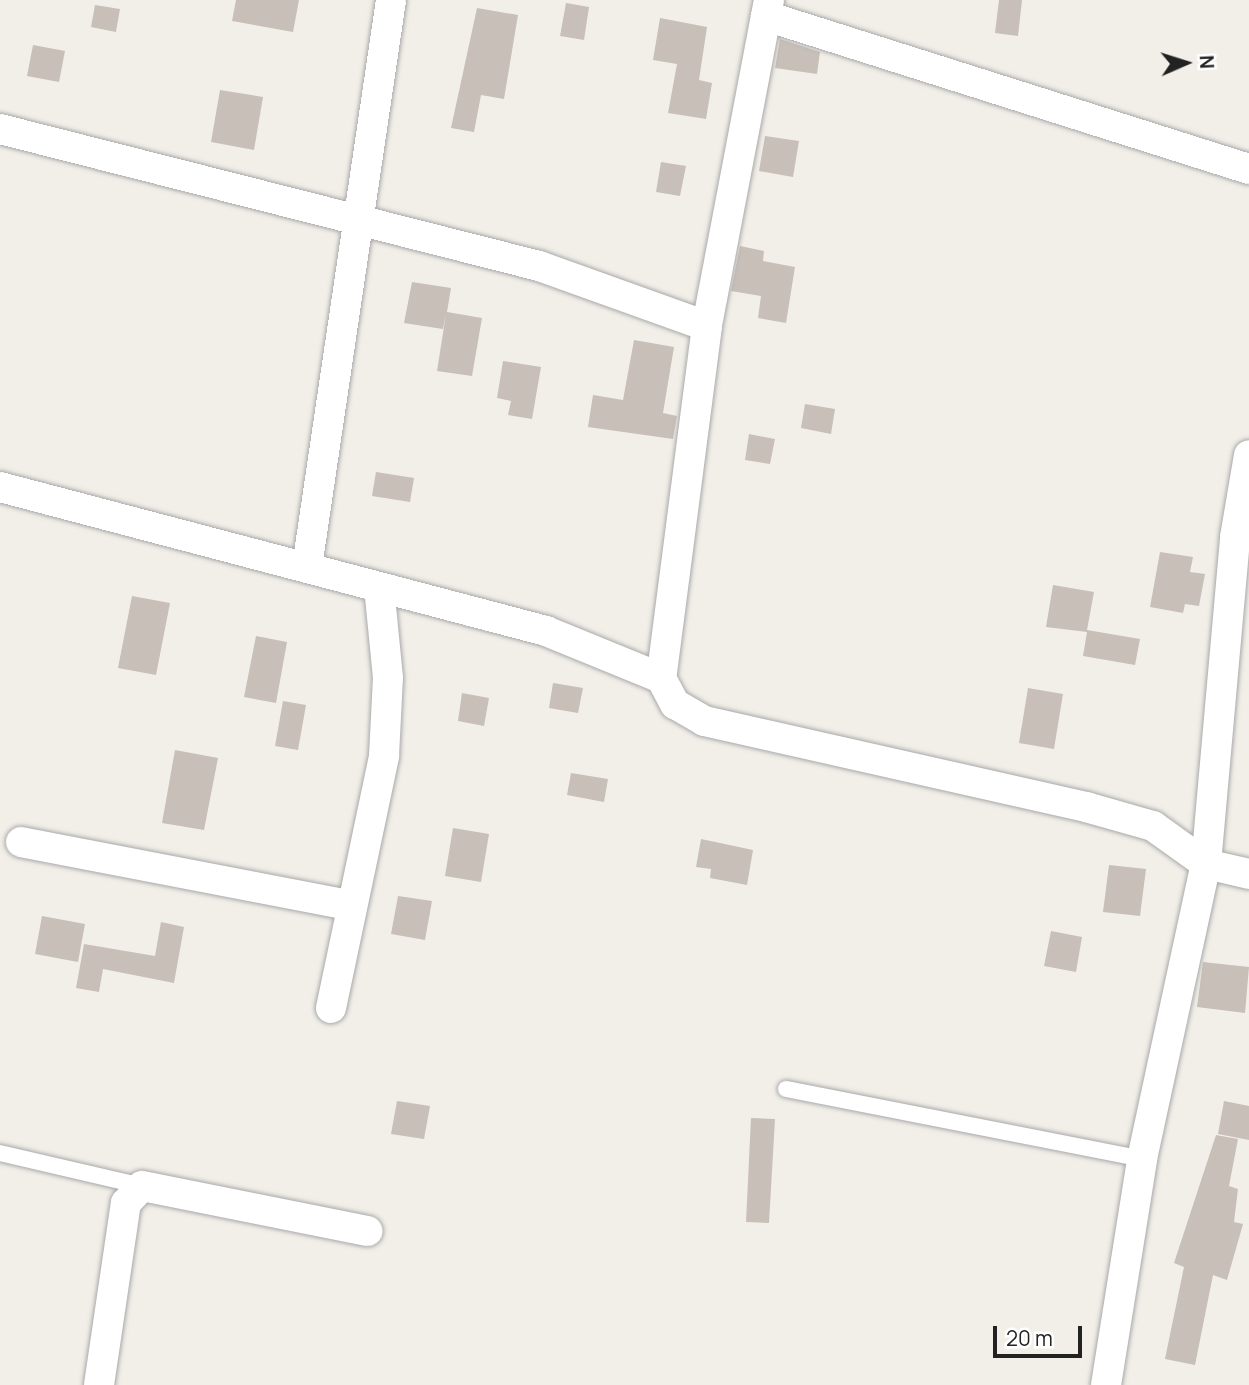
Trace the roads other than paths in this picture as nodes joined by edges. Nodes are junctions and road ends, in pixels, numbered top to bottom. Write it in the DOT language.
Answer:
graph roads {
  1 [pos="391,0"];
  2 [pos="768,8"];
  3 [pos="0,129"];
  4 [pos="1249,169"];
  5 [pos="358,220"];
  6 [pos="707,326"];
  7 [pos="1249,455"];
  8 [pos="0,488"];
  9 [pos="307,567"];
  10 [pos="379,587"];
  11 [pos="661,678"];
  12 [pos="21,842"];
  13 [pos="1206,864"];
  14 [pos="1249,874"];
  15 [pos="352,906"];
  16 [pos="331,1008"];
  17 [pos="786,1089"];
  18 [pos="0,1153"];
  19 [pos="1142,1159"];
  20 [pos="142,1186"];
  21 [pos="368,1231"];
  22 [pos="99,1385"];
  23 [pos="1106,1385"];
  1 -- 5 [label="street"];
  2 -- 4 [label="street"];
  2 -- 6 [label="street"];
  3 -- 5 [label="street"];
  5 -- 6 [label="street"];
  5 -- 9 [label="street"];
  6 -- 11 [label="street"];
  7 -- 13 [label="street"];
  8 -- 9 [label="street"];
  9 -- 10 [label="street"];
  10 -- 11 [label="street"];
  10 -- 15 [label="street"];
  11 -- 13 [label="street"];
  12 -- 15 [label="street"];
  13 -- 14 [label="street"];
  13 -- 19 [label="street"];
  15 -- 16 [label="street"];
  17 -- 19 [label="lane"];
  18 -- 20 [label="lane"];
  19 -- 23 [label="street"];
  20 -- 21 [label="street"];
  20 -- 22 [label="street"];
}
